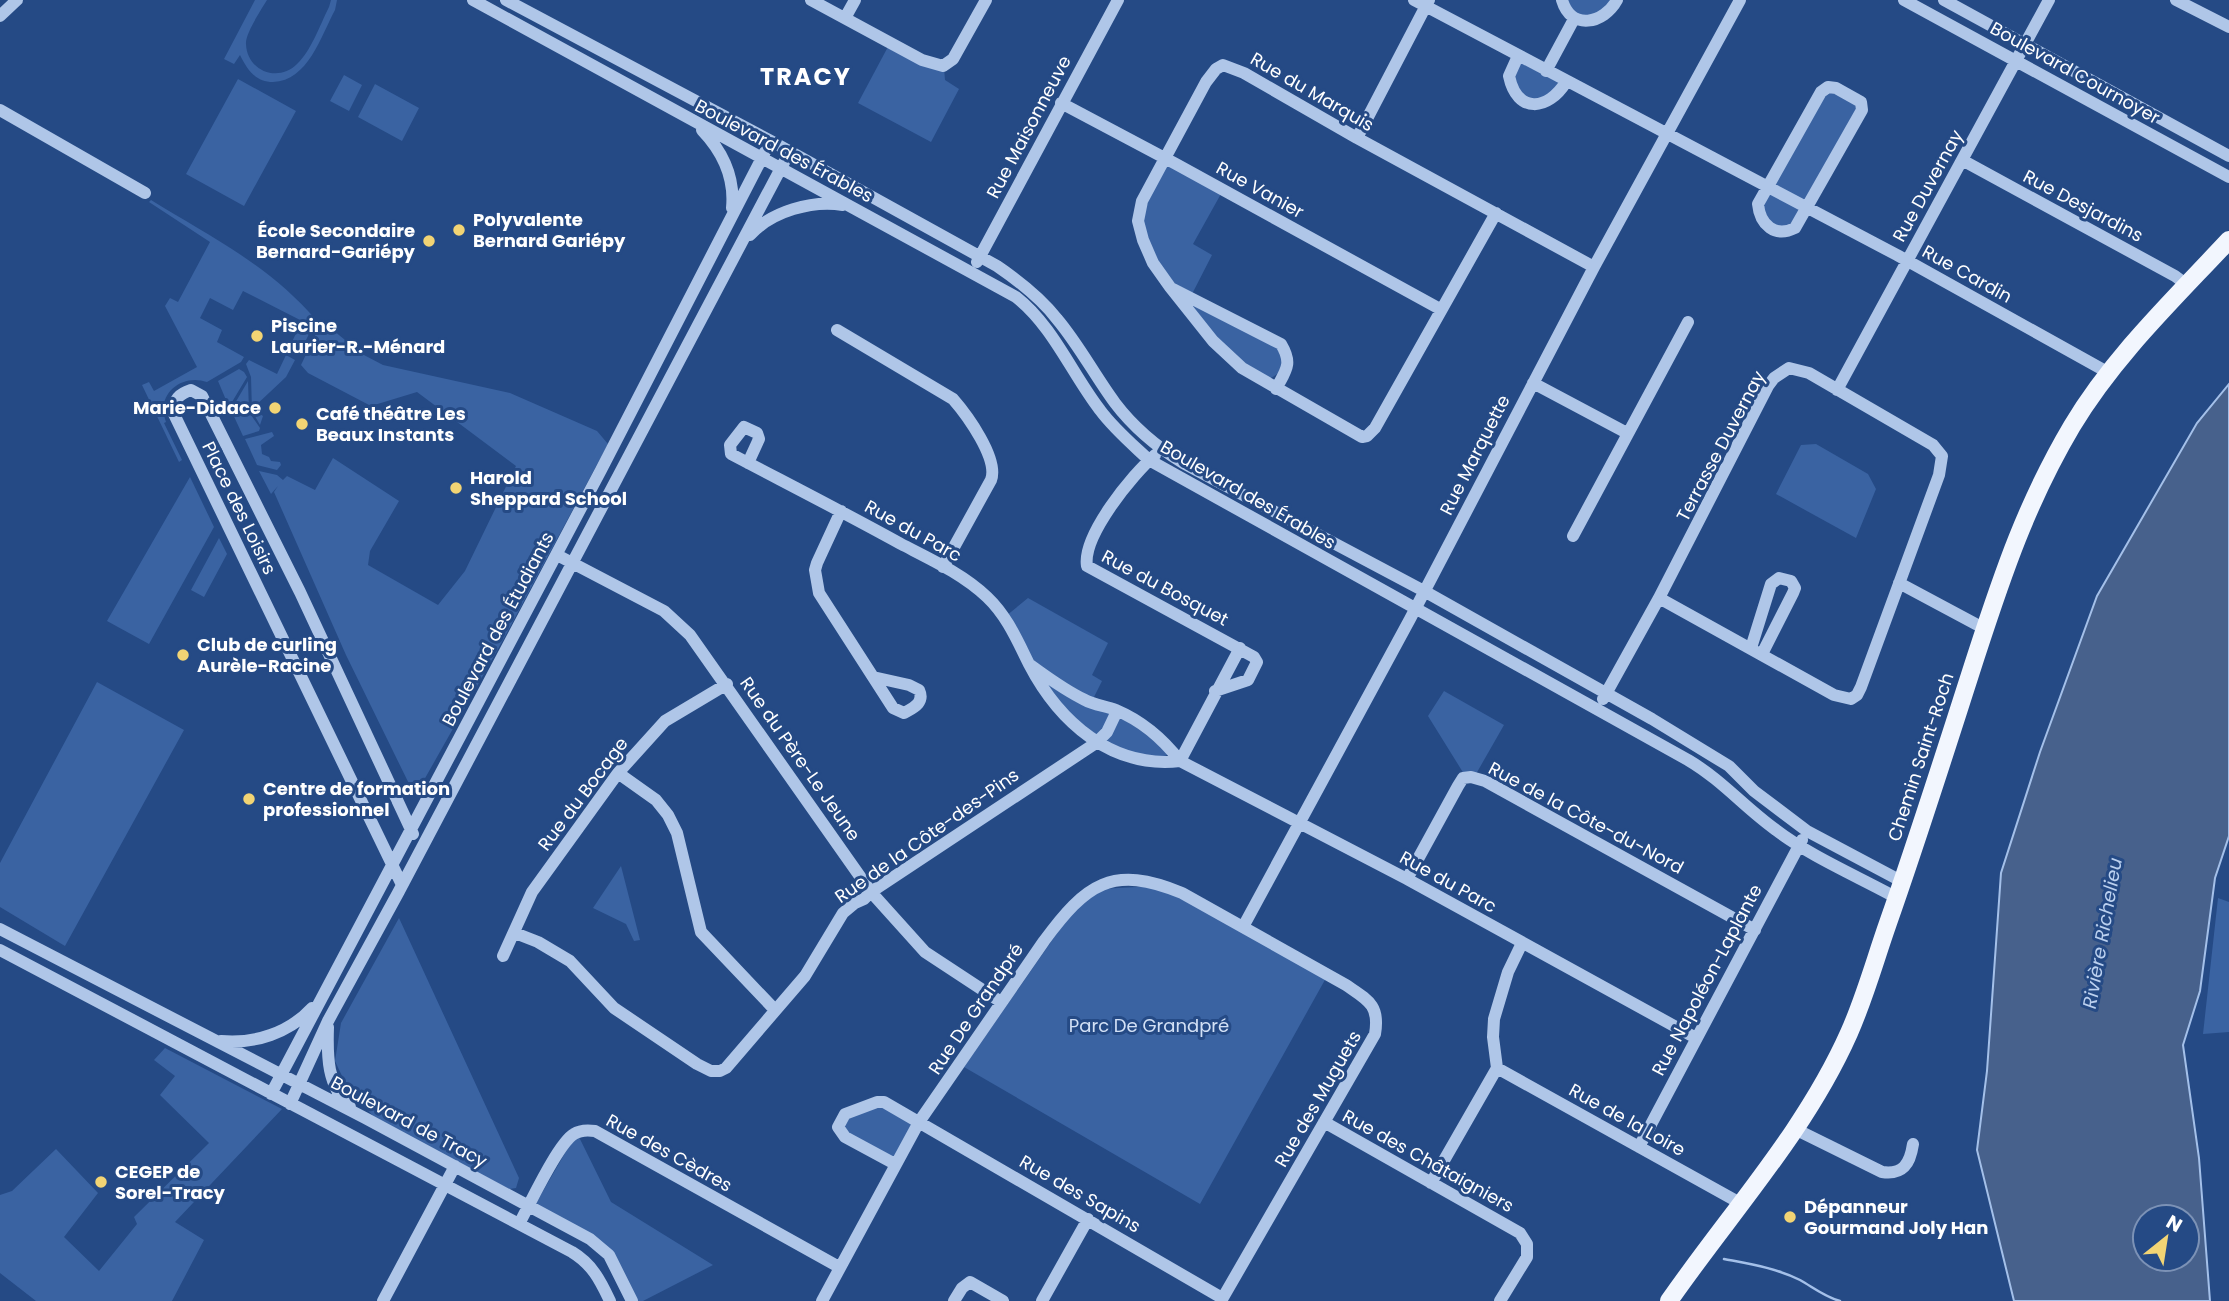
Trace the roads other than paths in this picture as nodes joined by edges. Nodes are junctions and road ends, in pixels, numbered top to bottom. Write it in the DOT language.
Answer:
graph roads {
  1 [pos="17,0"];
  2 [pos="473,0"];
  3 [pos="506,0"];
  4 [pos="811,0"];
  5 [pos="855,0"];
  6 [pos="986,0"];
  7 [pos="1118,0"];
  8 [pos="1414,0"];
  9 [pos="1562,0"];
  10 [pos="1617,0"];
  11 [pos="1740,0"];
  12 [pos="1904,0"];
  13 [pos="1944,0"];
  14 [pos="2049,0"];
  15 [pos="2176,0"];
  16 [pos="1428,3"];
  17 [pos="495,5"];
  18 [pos="0,16"];
  19 [pos="845,18"];
  20 [pos="1574,19"];
  21 [pos="2229,27"];
  22 [pos="2026,44"];
  23 [pos="1518,55"];
  24 [pos="2017,61"];
  25 [pos="1546,71"];
  26 [pos="1566,82"];
  27 [pos="1061,103"];
  28 [pos="0,110"];
  29 [pos="685,118"];
  30 [pos="1666,135"];
  31 [pos="1357,138"];
  32 [pos="771,141"];
  33 [pos="790,151"];
  34 [pos="2229,156"];
  35 [pos="762,158"];
  36 [pos="1166,158"];
  37 [pos="1962,160"];
  38 [pos="781,169"];
  39 [pos="2229,177"];
  40 [pos="1767,187"];
  41 [pos="145,193"];
  42 [pos="853,208"];
  43 [pos="1807,208"];
  44 [pos="1496,213"];
  45 [pos="731,216"];
  46 [pos="2229,240"];
  47 [pos="743,243"];
  48 [pos="980,256"];
  49 [pos="1907,261"];
  50 [pos="1594,267"];
  51 [pos="972,271"];
  52 [pos="2186,285"];
  53 [pos="1170,287"];
  54 [pos="1440,309"];
  55 [pos="1688,322"];
  56 [pos="836,330"];
  57 [pos="2109,373"];
  58 [pos="1532,383"];
  59 [pos="1276,389"];
  60 [pos="1837,390"];
  61 [pos="1627,433"];
  62 [pos="1161,449"];
  63 [pos="1149,460"];
  64 [pos="748,463"];
  65 [pos="841,511"];
  66 [pos="1573,536"];
  67 [pos="557,555"];
  68 [pos="573,563"];
  69 [pos="943,567"];
  70 [pos="1899,583"];
  71 [pos="1424,591"];
  72 [pos="1659,598"];
  73 [pos="1415,610"];
  74 [pos="1985,629"];
  75 [pos="1240,648"];
  76 [pos="1756,651"];
  77 [pos="1029,664"];
  78 [pos="873,677"];
  79 [pos="727,684"];
  80 [pos="1216,691"];
  81 [pos="1605,693"];
  82 [pos="1598,709"];
  83 [pos="1117,711"];
  84 [pos="1096,743"];
  85 [pos="1180,761"];
  86 [pos="618,774"];
  87 [pos="1300,823"];
  88 [pos="412,831"];
  89 [pos="1807,831"];
  90 [pos="1799,845"];
  91 [pos="421,850"];
  92 [pos="392,866"];
  93 [pos="1407,879"];
  94 [pos="402,885"];
  95 [pos="1900,890"];
  96 [pos="871,892"];
  97 [pos="1243,927"];
  98 [pos="0,929"];
  99 [pos="1755,930"];
  100 [pos="515,933"];
  101 [pos="1522,943"];
  102 [pos="0,950"];
  103 [pos="503,956"];
  104 [pos="322,997"];
  105 [pos="1001,1002"];
  106 [pos="143,1003"];
  107 [pos="775,1010"];
  108 [pos="328,1021"];
  109 [pos="145,1026"];
  110 [pos="1696,1038"];
  111 [pos="216,1041"];
  112 [pos="1497,1068"];
  113 [pos="281,1074"];
  114 [pos="299,1085"];
  115 [pos="271,1094"];
  116 [pos="290,1104"];
  117 [pos="365,1118"];
  118 [pos="919,1122"];
  119 [pos="1324,1122"];
  120 [pos="1795,1129"];
  121 [pos="1913,1144"];
  122 [pos="1639,1147"];
  123 [pos="895,1164"];
  124 [pos="455,1166"];
  125 [pos="1431,1183"];
  126 [pos="445,1186"];
  127 [pos="1740,1203"];
  128 [pos="529,1206"];
  129 [pos="1088,1219"];
  130 [pos="520,1224"];
  131 [pos="839,1267"];
  132 [pos="1222,1300"];
  133 [pos="383,1301"];
  134 [pos="610,1301"];
  135 [pos="632,1301"];
  136 [pos="821,1301"];
  137 [pos="954,1301"];
  138 [pos="1003,1301"];
  139 [pos="1042,1301"];
  140 [pos="1500,1301"];
  141 [pos="1669,1301"];
  1 -- 18 [label="street"];
  2 -- 17 [label="street, Boulevard des Érables"];
  3 -- 32 [label="street, Boulevard des Érables"];
  4 -- 19 [label="street"];
  5 -- 19 [label="street"];
  6 -- 19 [label="street"];
  7 -- 27 [label="street, Rue Maisonneuve"];
  8 -- 16 [label="street, Rue Cardin"];
  9 -- 20 [label="street"];
  10 -- 20 [label="street"];
  11 -- 30 [label="street, Rue Marquette"];
  12 -- 24 [label="street, Boulevard Cournoyer"];
  13 -- 22 [label="street, Boulevard Cournoyer"];
  14 -- 22 [label="street, Rue Duvernay"];
  15 -- 21 [label="street"];
  16 -- 23 [label="street, Rue Cardin"];
  16 -- 31 [label="street"];
  17 -- 29 [label="street, Boulevard des Érables"];
  20 -- 25 [label="street"];
  22 -- 24 [label="street, Rue Duvernay"];
  22 -- 34 [label="street, Boulevard Cournoyer"];
  23 -- 25 [label="street, Rue Cardin"];
  23 -- 26 [label="street"];
  24 -- 37 [label="street, Rue Duvernay"];
  24 -- 39 [label="street, Boulevard Cournoyer"];
  25 -- 26 [label="street, Rue Cardin"];
  26 -- 30 [label="street, Rue Cardin"];
  27 -- 36 [label="street, Rue Vanier"];
  27 -- 48 [label="street, Rue Maisonneuve"];
  28 -- 41 [label="street"];
  29 -- 35 [label="street, Boulevard des Érables"];
  29 -- 45 [label="street"];
  30 -- 40 [label="street, Rue Cardin"];
  30 -- 50 [label="street, Rue Marquette"];
  31 -- 36 [label="street, Rue du Marquis"];
  31 -- 44 [label="street, Rue du Marquis"];
  32 -- 33 [label="street, Boulevard des Érables"];
  32 -- 35 [label="street, Boulevard des Étudiants"];
  33 -- 38 [label="street, Boulevard des Étudiants"];
  33 -- 48 [label="street, Boulevard des Érables"];
  35 -- 38 [label="street, Boulevard des Érables"];
  35 -- 45 [label="street, Boulevard des Étudiants"];
  36 -- 53 [label="street, Rue du Marquis"];
  36 -- 54 [label="street, Rue Vanier"];
  37 -- 49 [label="street, Rue Duvernay"];
  37 -- 52 [label="street, Rue Desjardins"];
  38 -- 42 [label="street, Boulevard des Érables"];
  38 -- 47 [label="street, Boulevard des Étudiants"];
  40 -- 43 [label="street, Rue Cardin"];
  40 -- 43 [label="street"];
  40 -- 43 [label="street"];
  42 -- 47 [label="street"];
  42 -- 51 [label="street, Boulevard des Érables"];
  43 -- 49 [label="street, Rue Cardin"];
  44 -- 50 [label="street, Rue du Marquis"];
  44 -- 54 [label="street, Rue du Marquis"];
  45 -- 67 [label="street, Boulevard des Étudiants"];
  46 -- 52 [label="main road, Chemin Saint-Roch"];
  47 -- 68 [label="street, Boulevard des Étudiants"];
  48 -- 51 [label="street, Rue Maisonneuve"];
  48 -- 62 [label="street, Boulevard des Érables"];
  49 -- 57 [label="street, Rue Cardin"];
  49 -- 60 [label="street, Rue Duvernay"];
  50 -- 58 [label="street, Rue Marquette"];
  51 -- 63 [label="street, Boulevard des Érables"];
  52 -- 57 [label="main road, Chemin Saint-Roch"];
  53 -- 59 [label="street, Rue du Marquis"];
  53 -- 59 [label="street, Rue du Marquis"];
  54 -- 59 [label="street, Rue du Marquis"];
  55 -- 61 [label="street"];
  56 -- 69 [label="street"];
  57 -- 74 [label="main road, Chemin Saint-Roch"];
  58 -- 61 [label="street"];
  58 -- 71 [label="street, Rue Marquette"];
  60 -- 70 [label="street, Terrasse Duvernay"];
  60 -- 72 [label="street, Terrasse Duvernay"];
  61 -- 66 [label="street"];
  62 -- 63 [label="street, Rue du Bosquet"];
  62 -- 71 [label="street, Boulevard des Érables"];
  63 -- 73 [label="street, Boulevard des Érables"];
  63 -- 75 [label="street, Rue du Bosquet"];
  64 -- 65 [label="street, Rue du Parc"];
  65 -- 69 [label="street, Rue du Parc"];
  65 -- 78 [label="street"];
  67 -- 68 [label="street, Rue du Père-Le Jeune"];
  67 -- 88 [label="street, Boulevard des Étudiants"];
  68 -- 79 [label="street, Rue du Père-Le Jeune"];
  68 -- 91 [label="street, Boulevard des Étudiants"];
  69 -- 77 [label="street, Rue du Parc"];
  70 -- 74 [label="street"];
  70 -- 76 [label="street, Terrasse Duvernay"];
  71 -- 73 [label="street, Rue Marquette"];
  71 -- 81 [label="street, Boulevard des Érables"];
  72 -- 76 [label="street, Terrasse Duvernay"];
  72 -- 81 [label="street, Terrasse Duvernay"];
  73 -- 82 [label="street, Boulevard des Érables"];
  73 -- 87 [label="street, Rue Marquette"];
  74 -- 95 [label="main road, Chemin Saint-Roch"];
  75 -- 80 [label="street, Rue du Bosquet"];
  75 -- 80 [label="street, Rue du Bosquet"];
  76 -- 76 [label="street"];
  77 -- 83 [label="street, Rue du Parc"];
  77 -- 84 [label="street, Rue du Parc"];
  79 -- 86 [label="street, Rue du Bocage"];
  79 -- 96 [label="street, Rue du Père-Le Jeune"];
  80 -- 85 [label="street, Rue du Bosquet"];
  81 -- 82 [label="street, Terrasse Duvernay"];
  81 -- 89 [label="street, Boulevard des Érables"];
  82 -- 90 [label="street, Boulevard des Érables"];
  83 -- 84 [label="street, Rue de la Côte-des-Pins"];
  83 -- 85 [label="street, Rue du Parc"];
  84 -- 85 [label="street, Rue du Parc"];
  84 -- 96 [label="street, Rue de la Côte-des-Pins"];
  85 -- 87 [label="street, Rue du Parc"];
  86 -- 100 [label="street, Rue du Bocage"];
  86 -- 107 [label="street"];
  87 -- 93 [label="street, Rue du Parc"];
  87 -- 97 [label="street, Rue Marquette"];
  88 -- 91 [label="street, Place des Loisirs"];
  88 -- 92 [label="street, Boulevard des Étudiants"];
  88 -- 92 [label="street, Place des Loisirs"];
  89 -- 90 [label="street, Rue Napoléon-Laplante"];
  89 -- 95 [label="street, Boulevard des Érables"];
  90 -- 95 [label="street, Boulevard des Érables"];
  90 -- 99 [label="street, Rue Napoléon-Laplante"];
  91 -- 94 [label="street, Boulevard des Étudiants"];
  92 -- 94 [label="street, Place des Loisirs"];
  92 -- 104 [label="street, Boulevard des Étudiants"];
  93 -- 99 [label="street, Rue de la Côte-du-Nord"];
  93 -- 101 [label="street, Rue du Parc"];
  94 -- 108 [label="street, Boulevard des Étudiants"];
  95 -- 120 [label="main road, Chemin Saint-Roch"];
  96 -- 105 [label="street, Rue du Père-Le Jeune"];
  96 -- 107 [label="street, Rue de la Côte-des-Pins"];
  97 -- 105 [label="street, Rue De Grandpré"];
  97 -- 119 [label="street, Rue des Muguets"];
  98 -- 106 [label="street, Boulevard de Tracy"];
  99 -- 110 [label="street, Rue Napoléon-Laplante"];
  100 -- 103 [label="street, Rue du Bocage"];
  100 -- 107 [label="street, Rue de la Côte-des-Pins"];
  101 -- 110 [label="street, Rue du Parc"];
  101 -- 112 [label="street"];
  102 -- 109 [label="street"];
  104 -- 111 [label="street"];
  104 -- 113 [label="street, Boulevard des Étudiants"];
  105 -- 118 [label="street, Rue De Grandpré"];
  106 -- 109 [label="street"];
  106 -- 111 [label="street, Boulevard de Tracy"];
  108 -- 114 [label="street, Boulevard des Étudiants"];
  108 -- 117 [label="street"];
  109 -- 115 [label="street"];
  110 -- 122 [label="street, Rue Napoléon-Laplante"];
  111 -- 113 [label="street, Boulevard de Tracy"];
  112 -- 122 [label="street, Rue de la Loire"];
  112 -- 125 [label="street"];
  113 -- 114 [label="street, Boulevard de Tracy"];
  113 -- 115 [label="street, Boulevard des Étudiants"];
  114 -- 116 [label="street, Boulevard des Étudiants"];
  114 -- 117 [label="street, Boulevard de Tracy"];
  115 -- 116 [label="street"];
  116 -- 126 [label="street"];
  117 -- 124 [label="street, Boulevard de Tracy"];
  118 -- 123 [label="street, Rue De Grandpré"];
  118 -- 123 [label="street, Rue des Sapins"];
  118 -- 129 [label="street, Rue des Sapins"];
  119 -- 125 [label="street, Rue des Châtaigniers"];
  119 -- 132 [label="street, Rue des Muguets"];
  120 -- 121 [label="street"];
  120 -- 127 [label="main road, Chemin Saint-Roch"];
  122 -- 127 [label="street, Rue de la Loire"];
  123 -- 131 [label="street, Rue De Grandpré"];
  124 -- 126 [label="street"];
  124 -- 128 [label="street, Boulevard de Tracy"];
  125 -- 140 [label="street, Rue des Châtaigniers"];
  126 -- 130 [label="street"];
  126 -- 133 [label="street"];
  127 -- 141 [label="main road, Chemin Saint-Roch"];
  128 -- 130 [label="street, Rue des Cèdres"];
  128 -- 131 [label="street, Rue des Cèdres"];
  128 -- 135 [label="street, Boulevard de Tracy"];
  129 -- 132 [label="street, Rue des Sapins"];
  129 -- 139 [label="street"];
  130 -- 134 [label="street"];
  131 -- 136 [label="street, Rue De Grandpré"];
  137 -- 138 [label="street"];
}
